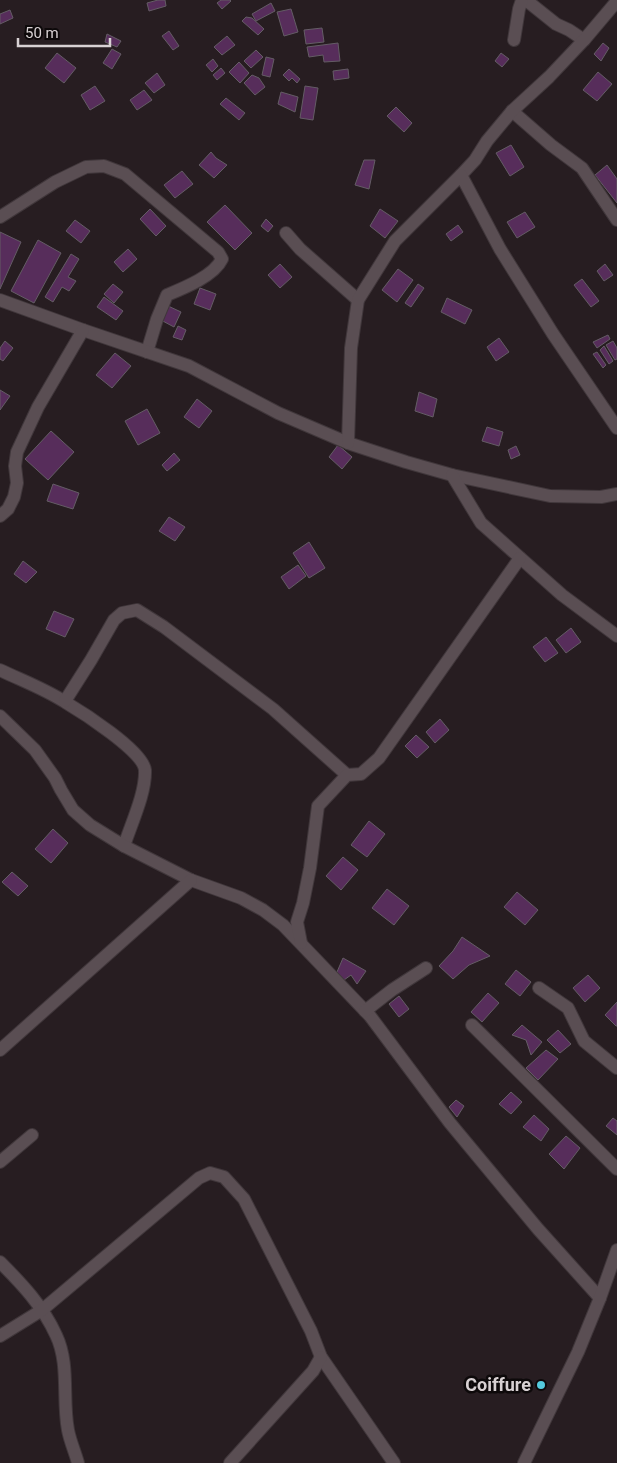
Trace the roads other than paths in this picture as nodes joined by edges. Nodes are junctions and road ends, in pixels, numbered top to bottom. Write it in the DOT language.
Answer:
graph roads {
  1 [pos="524,0"];
  2 [pos="617,1"];
  3 [pos="514,40"];
  4 [pos="584,40"];
  5 [pos="512,111"];
  6 [pos="461,175"];
  7 [pos="0,217"];
  8 [pos="617,220"];
  9 [pos="286,233"];
  10 [pos="0,300"];
  11 [pos="358,300"];
  12 [pos="83,330"];
  13 [pos="147,352"];
  14 [pos="617,428"];
  15 [pos="348,443"];
  16 [pos="452,475"];
  17 [pos="617,494"];
  18 [pos="0,516"];
  19 [pos="520,558"];
  20 [pos="617,636"];
  21 [pos="0,670"];
  22 [pos="65,701"];
  23 [pos="0,716"];
  24 [pos="348,775"];
  25 [pos="124,846"];
  26 [pos="191,880"];
  27 [pos="301,944"];
  28 [pos="426,968"];
  29 [pos="539,988"];
  30 [pos="365,1011"];
  31 [pos="472,1025"];
  32 [pos="0,1050"];
  33 [pos="617,1068"];
  34 [pos="32,1135"];
  35 [pos="0,1162"];
  36 [pos="617,1169"];
  37 [pos="617,1250"];
  38 [pos="0,1262"];
  39 [pos="600,1298"];
  40 [pos="42,1310"];
  41 [pos="0,1336"];
  42 [pos="321,1356"];
  43 [pos="78,1463"];
  44 [pos="230,1463"];
  45 [pos="394,1463"];
  46 [pos="524,1463"];
  1 -- 3 [label="street"];
  1 -- 4 [label="street"];
  2 -- 4 [label="street"];
  4 -- 5 [label="street"];
  5 -- 6 [label="street"];
  5 -- 8 [label="street"];
  6 -- 11 [label="street"];
  6 -- 14 [label="street"];
  7 -- 13 [label="street"];
  9 -- 11 [label="street"];
  10 -- 12 [label="street"];
  11 -- 15 [label="street"];
  12 -- 13 [label="street"];
  12 -- 18 [label="street"];
  13 -- 15 [label="street"];
  15 -- 16 [label="street"];
  16 -- 17 [label="street"];
  16 -- 19 [label="street"];
  19 -- 20 [label="street"];
  19 -- 24 [label="street"];
  21 -- 22 [label="street"];
  22 -- 24 [label="street"];
  22 -- 25 [label="street"];
  23 -- 25 [label="street"];
  24 -- 27 [label="street"];
  25 -- 26 [label="street"];
  26 -- 27 [label="street"];
  26 -- 32 [label="street"];
  27 -- 30 [label="street"];
  28 -- 30 [label="street"];
  29 -- 33 [label="street"];
  30 -- 39 [label="street"];
  31 -- 36 [label="street"];
  34 -- 35 [label="street"];
  37 -- 39 [label="street"];
  38 -- 40 [label="street"];
  39 -- 46 [label="street"];
  40 -- 41 [label="street"];
  40 -- 42 [label="street"];
  40 -- 43 [label="street"];
  42 -- 44 [label="street"];
  42 -- 45 [label="street"];
}
